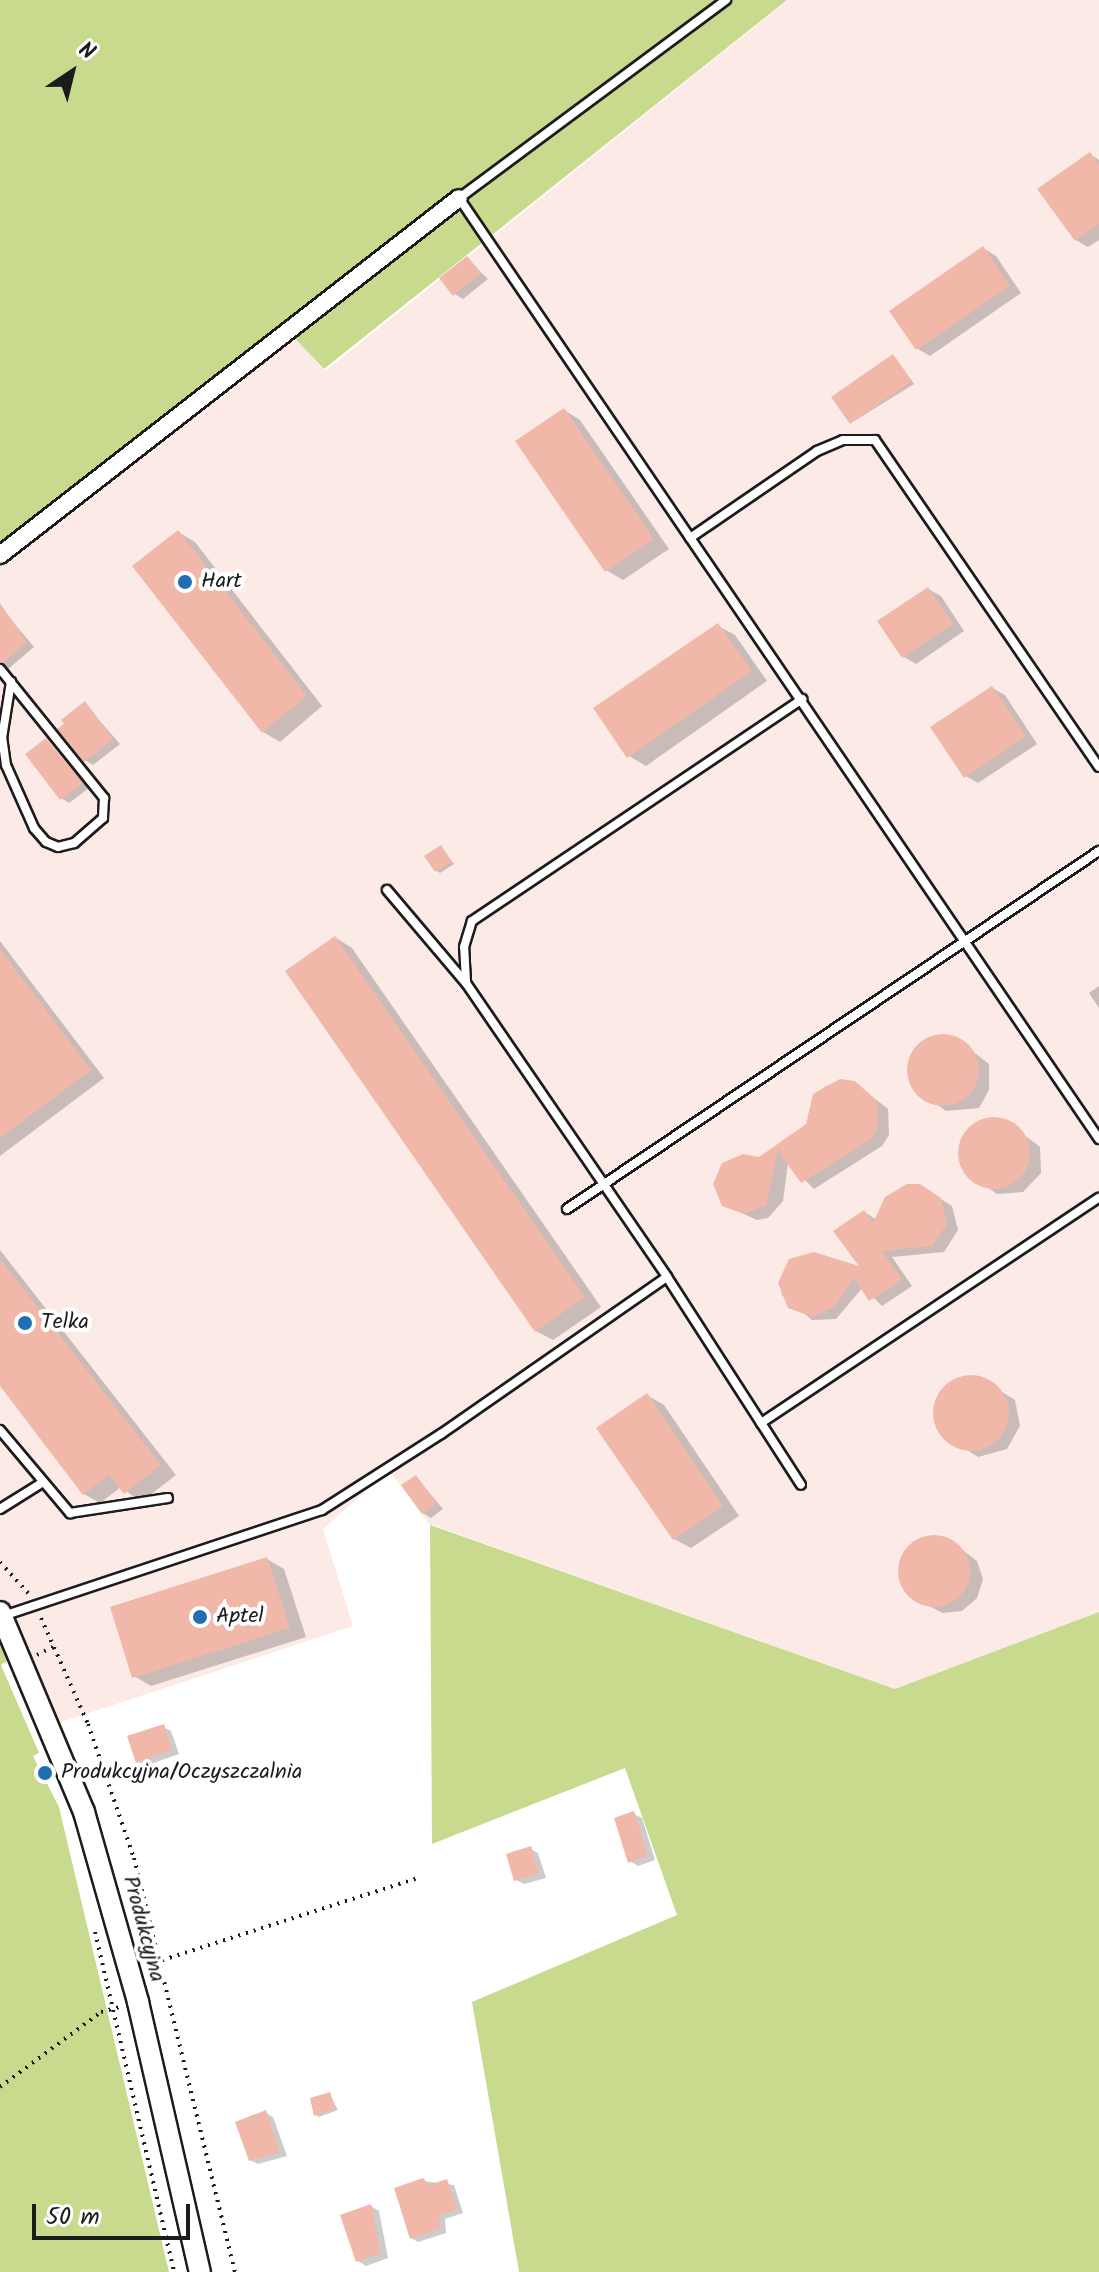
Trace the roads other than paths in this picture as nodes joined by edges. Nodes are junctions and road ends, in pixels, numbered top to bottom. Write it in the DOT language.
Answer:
graph roads {
  1 [pos="726,0"];
  2 [pos="459,198"];
  3 [pos="690,538"];
  4 [pos="0,555"];
  5 [pos="0,669"];
  6 [pos="11,682"];
  7 [pos="802,699"];
  8 [pos="1099,767"];
  9 [pos="1099,851"];
  10 [pos="387,890"];
  11 [pos="965,941"];
  12 [pos="466,983"];
  13 [pos="1099,1139"];
  14 [pos="605,1184"];
  15 [pos="1099,1198"];
  16 [pos="567,1209"];
  17 [pos="667,1277"];
  18 [pos="761,1423"];
  19 [pos="0,1430"];
  20 [pos="40,1484"];
  21 [pos="801,1485"];
  22 [pos="168,1498"];
  23 [pos="0,1509"];
  24 [pos="1,1614"];
  25 [pos="200,2272"];
  1 -- 2 [label="lane"];
  2 -- 3 [label="lane"];
  2 -- 4 [label="street"];
  3 -- 7 [label="lane"];
  3 -- 8 [label="lane"];
  5 -- 6 [label="lane"];
  6 -- 6 [label="lane"];
  7 -- 11 [label="lane"];
  7 -- 12 [label="lane"];
  9 -- 11 [label="lane"];
  10 -- 12 [label="lane"];
  11 -- 13 [label="lane"];
  11 -- 14 [label="lane"];
  12 -- 14 [label="lane"];
  14 -- 16 [label="lane"];
  14 -- 17 [label="lane"];
  15 -- 18 [label="lane"];
  17 -- 18 [label="lane"];
  17 -- 24 [label="lane"];
  18 -- 21 [label="lane"];
  19 -- 20 [label="lane"];
  20 -- 22 [label="lane"];
  20 -- 23 [label="lane"];
  24 -- 25 [label="street, Produkcyjna"];
}
